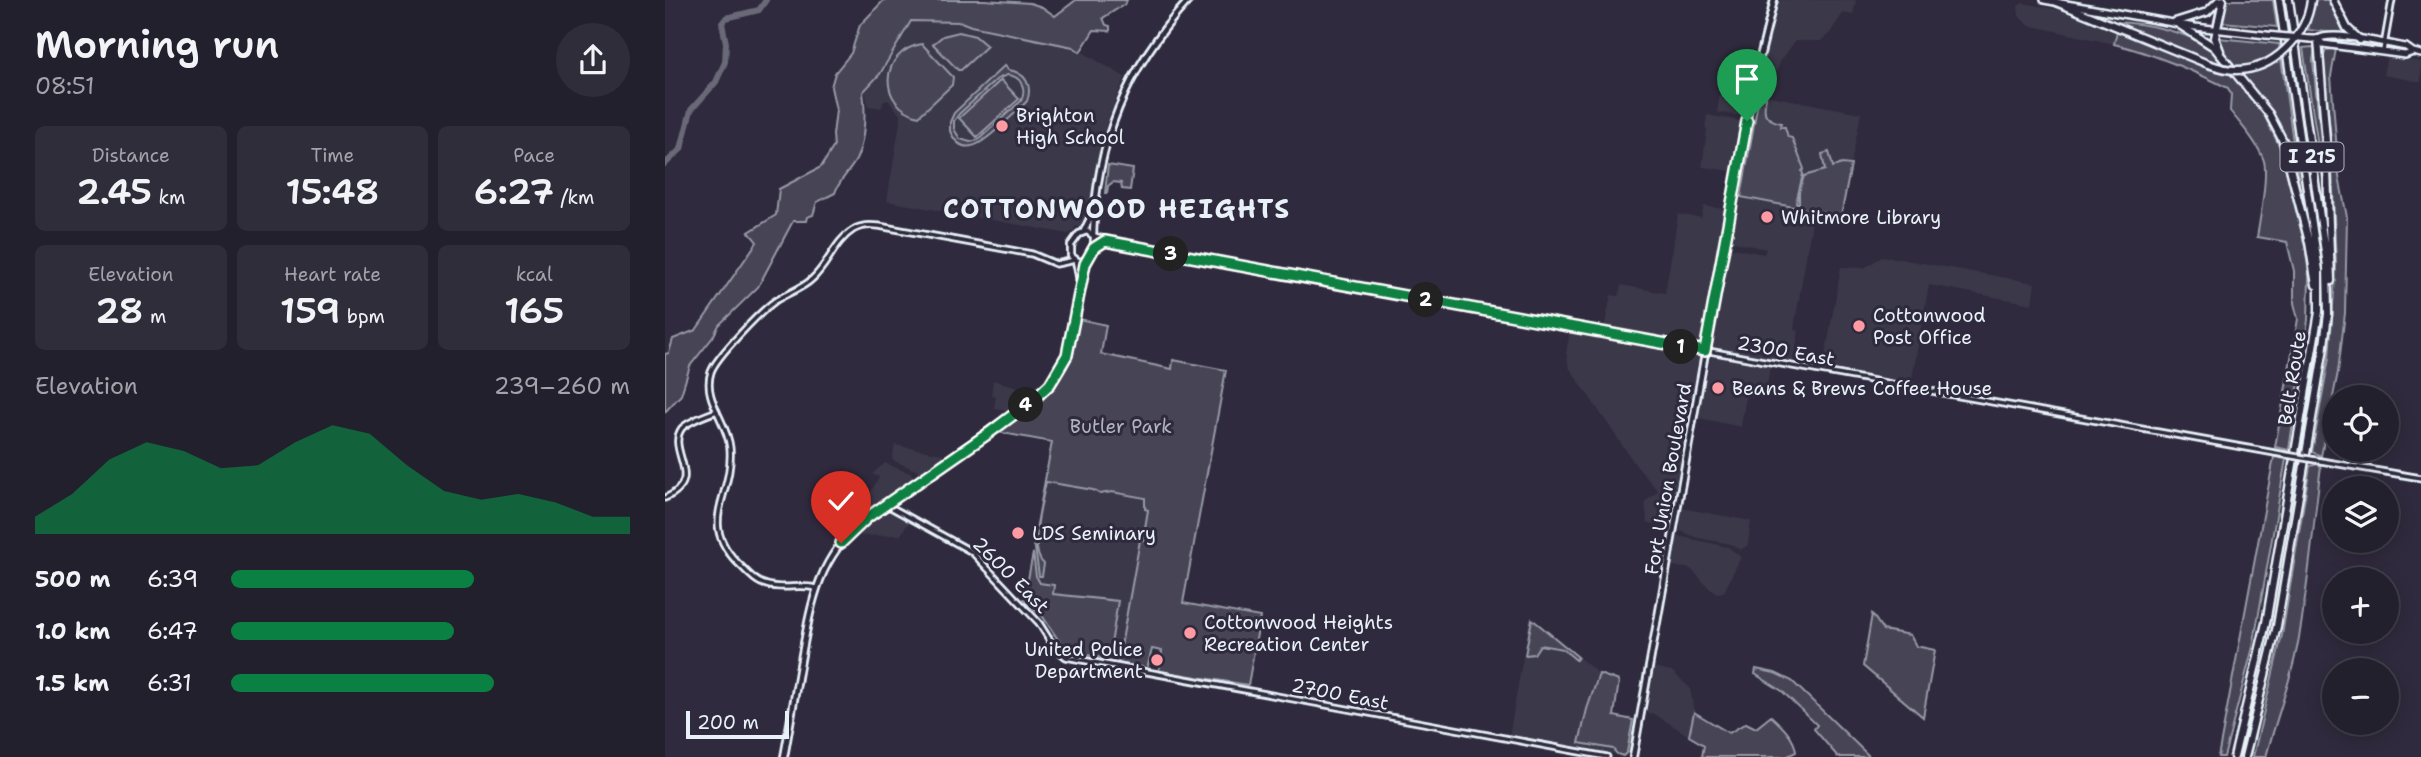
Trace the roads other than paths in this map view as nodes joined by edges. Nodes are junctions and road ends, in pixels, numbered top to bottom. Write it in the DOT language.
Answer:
graph roads {
  1 [pos="1189,0"];
  2 [pos="1774,0"];
  3 [pos="2044,0"];
  4 [pos="2221,0"];
  5 [pos="2279,0"];
  6 [pos="2289,0"];
  7 [pos="2311,0"];
  8 [pos="2333,0"];
  9 [pos="2392,0"];
  10 [pos="2056,2"];
  11 [pos="2175,22"];
  12 [pos="2216,30"];
  13 [pos="2315,39"];
  14 [pos="2360,40"];
  15 [pos="2384,44"];
  16 [pos="2383,51"];
  17 [pos="2413,52"];
  18 [pos="2421,54"];
  19 [pos="2222,55"];
  20 [pos="1095,209"];
  21 [pos="1084,231"];
  22 [pos="1093,235"];
  23 [pos="1105,241"];
  24 [pos="1094,248"];
  25 [pos="1070,254"];
  26 [pos="1075,260"];
  27 [pos="1086,261"];
  28 [pos="1063,264"];
  29 [pos="1080,282"];
  30 [pos="2319,312"];
  31 [pos="2328,314"];
  32 [pos="1705,351"];
  33 [pos="717,411"];
  34 [pos="2421,478"];
  35 [pos="665,498"];
  36 [pos="886,504"];
  37 [pos="815,588"];
  38 [pos="1069,658"];
  39 [pos="784,757"];
  40 [pos="1607,757"];
  41 [pos="1633,757"];
  42 [pos="2234,757"];
  43 [pos="2245,757"];
  1 -- 20 [label="main road"];
  2 -- 32 [label="main road, Fort Union Boulevard"];
  3 -- 10 [label="main road"];
  4 -- 11 [label="highway"];
  4 -- 12 [label="highway"];
  5 -- 30 [label="highway, Belt Route / I 215"];
  6 -- 31 [label="highway, Belt Route / I 215"];
  7 -- 10 [label="highway, bridge"];
  8 -- 14 [label="highway"];
  9 -- 15 [label="street"];
  10 -- 11 [label="main road"];
  11 -- 12 [label="main road"];
  11 -- 19 [label="highway"];
  12 -- 13 [label="main road, bridge"];
  12 -- 19 [label="highway"];
  13 -- 14 [label="main road"];
  13 -- 16 [label="main road"];
  13 -- 31 [label="highway"];
  14 -- 15 [label="main road"];
  15 -- 16 [label="street"];
  15 -- 17 [label="main road"];
  16 -- 17 [label="main road"];
  17 -- 18 [label="main road"];
  19 -- 30 [label="highway"];
  20 -- 21 [label="main road"];
  20 -- 22 [label="main road"];
  21 -- 22 [label="main road"];
  21 -- 25 [label="main road"];
  22 -- 23 [label="street, 2300 East"];
  22 -- 24 [label="main road"];
  23 -- 24 [label="street"];
  23 -- 32 [label="street, 2300 East"];
  24 -- 27 [label="main road"];
  25 -- 26 [label="main road"];
  25 -- 28 [label="street"];
  26 -- 27 [label="main road"];
  26 -- 28 [label="street"];
  26 -- 29 [label="main road"];
  27 -- 29 [label="main road"];
  28 -- 33 [label="street"];
  29 -- 36 [label="main road"];
  30 -- 42 [label="highway, Belt Route / I 215"];
  31 -- 43 [label="highway, Belt Route / I 215"];
  32 -- 34 [label="street, 2300 East, bridge"];
  32 -- 41 [label="main road, Fort Union Boulevard"];
  33 -- 35 [label="street"];
  33 -- 37 [label="street"];
  36 -- 37 [label="main road"];
  36 -- 38 [label="street, 2600 East"];
  37 -- 39 [label="main road"];
  38 -- 40 [label="street, 2700 East"];
}
